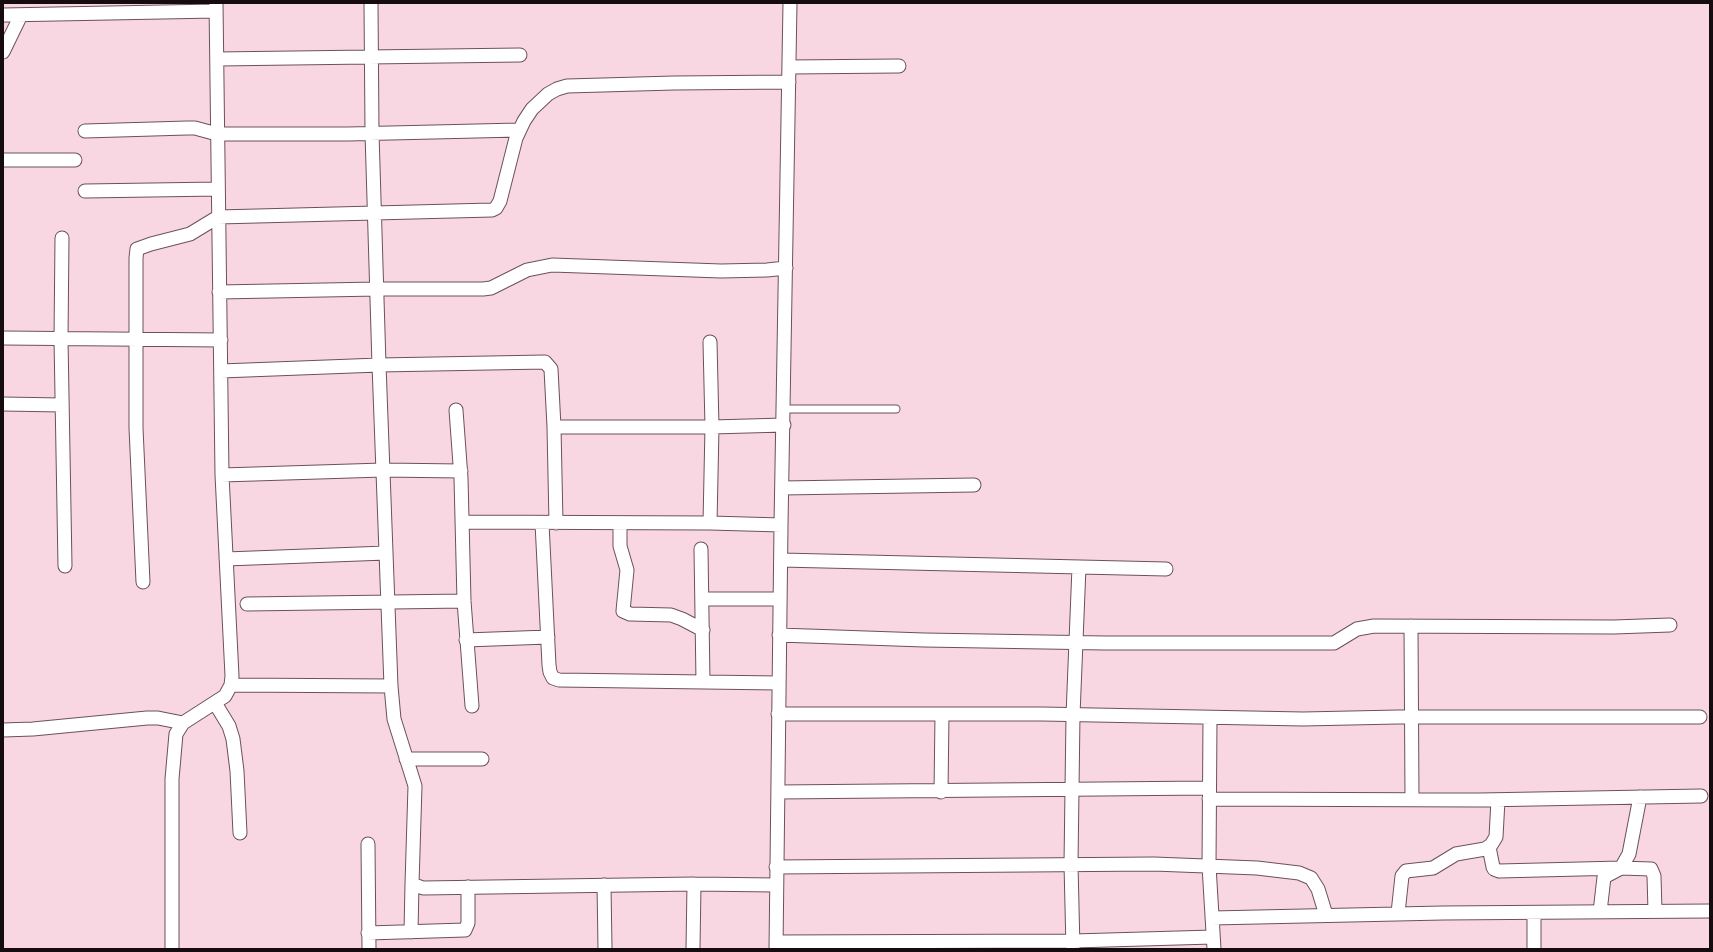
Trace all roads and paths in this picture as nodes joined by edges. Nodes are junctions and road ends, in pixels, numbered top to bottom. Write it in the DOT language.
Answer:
graph roads {
  1 [pos="372,3"];
  2 [pos="790,3"];
  3 [pos="216,7"];
  4 [pos="3,15"];
  5 [pos="21,15"];
  6 [pos="3,52"];
  7 [pos="520,54"];
  8 [pos="372,56"];
  9 [pos="217,59"];
  10 [pos="789,66"];
  11 [pos="899,66"];
  12 [pos="789,82"];
  13 [pos="519,130"];
  14 [pos="84,131"];
  15 [pos="372,133"];
  16 [pos="217,134"];
  17 [pos="3,160"];
  18 [pos="75,160"];
  19 [pos="218,189"];
  20 [pos="84,191"];
  21 [pos="374,214"];
  22 [pos="218,217"];
  23 [pos="62,238"];
  24 [pos="786,268"];
  25 [pos="377,289"];
  26 [pos="219,292"];
  27 [pos="3,338"];
  28 [pos="61,339"];
  29 [pos="136,339"];
  30 [pos="221,340"];
  31 [pos="710,342"];
  32 [pos="378,365"];
  33 [pos="221,371"];
  34 [pos="3,404"];
  35 [pos="62,405"];
  36 [pos="784,409"];
  37 [pos="896,409"];
  38 [pos="456,410"];
  39 [pos="784,426"];
  40 [pos="554,427"];
  41 [pos="712,427"];
  42 [pos="382,470"];
  43 [pos="460,471"];
  44 [pos="222,474"];
  45 [pos="974,485"];
  46 [pos="782,488"];
  47 [pos="462,522"];
  48 [pos="542,523"];
  49 [pos="556,523"];
  50 [pos="620,523"];
  51 [pos="710,523"];
  52 [pos="781,525"];
  53 [pos="701,549"];
  54 [pos="386,553"];
  55 [pos="226,559"];
  56 [pos="781,560"];
  57 [pos="65,566"];
  58 [pos="1078,567"];
  59 [pos="1166,569"];
  60 [pos="143,582"];
  61 [pos="702,599"];
  62 [pos="780,599"];
  63 [pos="464,601"];
  64 [pos="388,602"];
  65 [pos="247,604"];
  66 [pos="1670,625"];
  67 [pos="1411,626"];
  68 [pos="703,630"];
  69 [pos="780,635"];
  70 [pos="548,637"];
  71 [pos="466,640"];
  72 [pos="1075,642"];
  73 [pos="704,682"];
  74 [pos="778,683"];
  75 [pos="231,685"];
  76 [pos="391,686"];
  77 [pos="215,703"];
  78 [pos="472,706"];
  79 [pos="778,714"];
  80 [pos="942,714"];
  81 [pos="1073,715"];
  82 [pos="1412,717"];
  83 [pos="1700,717"];
  84 [pos="1210,718"];
  85 [pos="183,723"];
  86 [pos="3,730"];
  87 [pos="406,759"];
  88 [pos="482,759"];
  89 [pos="1072,790"];
  90 [pos="778,792"];
  91 [pos="941,792"];
  92 [pos="1208,794"];
  93 [pos="1700,796"];
  94 [pos="1640,797"];
  95 [pos="1412,799"];
  96 [pos="1498,800"];
  97 [pos="240,833"];
  98 [pos="368,844"];
  99 [pos="1489,847"];
  100 [pos="1071,864"];
  101 [pos="776,866"];
  102 [pos="1209,866"];
  103 [pos="1621,868"];
  104 [pos="412,884"];
  105 [pos="694,884"];
  106 [pos="604,885"];
  107 [pos="776,885"];
  108 [pos="468,887"];
  109 [pos="1655,911"];
  110 [pos="1710,911"];
  111 [pos="1534,912"];
  112 [pos="1600,912"];
  113 [pos="1398,914"];
  114 [pos="1326,915"];
  115 [pos="1212,918"];
  116 [pos="411,932"];
  117 [pos="368,933"];
  118 [pos="1214,943"];
  119 [pos="776,945"];
  120 [pos="1073,945"];
  121 [pos="172,949"];
  122 [pos="369,949"];
  123 [pos="605,949"];
  124 [pos="693,949"];
  125 [pos="1534,949"];
  1 -- 8 [label="street"];
  2 -- 10 [label="street"];
  3 -- 5 [label="street"];
  3 -- 9 [label="street"];
  4 -- 5 [label="street"];
  5 -- 6 [label="street"];
  7 -- 8 [label="street"];
  8 -- 9 [label="street"];
  8 -- 15 [label="street"];
  9 -- 16 [label="street"];
  10 -- 11 [label="street"];
  10 -- 12 [label="street"];
  12 -- 13 [label="street"];
  12 -- 24 [label="street"];
  13 -- 15 [label="street"];
  13 -- 21 [label="street"];
  14 -- 16 [label="street"];
  15 -- 16 [label="street"];
  15 -- 21 [label="street"];
  16 -- 19 [label="street"];
  17 -- 18 [label="street"];
  19 -- 20 [label="street"];
  19 -- 22 [label="street"];
  21 -- 22 [label="street"];
  21 -- 25 [label="street"];
  22 -- 26 [label="street"];
  22 -- 29 [label="street"];
  23 -- 28 [label="street"];
  24 -- 25 [label="street"];
  24 -- 36 [label="street"];
  25 -- 26 [label="street"];
  25 -- 32 [label="street"];
  26 -- 30 [label="street"];
  27 -- 28 [label="street"];
  28 -- 29 [label="street"];
  28 -- 35 [label="street"];
  29 -- 30 [label="street"];
  29 -- 60 [label="street"];
  30 -- 33 [label="street"];
  31 -- 41 [label="street"];
  32 -- 33 [label="street"];
  32 -- 40 [label="street"];
  32 -- 42 [label="street"];
  33 -- 44 [label="street"];
  34 -- 35 [label="street"];
  35 -- 57 [label="street"];
  36 -- 37 [label="lane"];
  36 -- 39 [label="street"];
  38 -- 43 [label="street"];
  39 -- 41 [label="street"];
  39 -- 46 [label="street"];
  40 -- 41 [label="street"];
  40 -- 49 [label="street"];
  41 -- 51 [label="street"];
  42 -- 43 [label="street"];
  42 -- 44 [label="street"];
  42 -- 54 [label="street"];
  43 -- 47 [label="street"];
  44 -- 55 [label="street"];
  45 -- 46 [label="street"];
  46 -- 52 [label="street"];
  47 -- 48 [label="street"];
  47 -- 63 [label="street"];
  48 -- 49 [label="street"];
  48 -- 70 [label="street"];
  49 -- 50 [label="street"];
  50 -- 51 [label="street"];
  50 -- 68 [label="street"];
  51 -- 52 [label="street"];
  52 -- 56 [label="street"];
  53 -- 61 [label="street"];
  54 -- 55 [label="street"];
  54 -- 64 [label="street"];
  55 -- 75 [label="street"];
  56 -- 58 [label="street"];
  56 -- 62 [label="street"];
  58 -- 59 [label="street"];
  58 -- 72 [label="street"];
  61 -- 62 [label="street"];
  61 -- 68 [label="street"];
  62 -- 69 [label="street"];
  63 -- 64 [label="street"];
  63 -- 71 [label="street"];
  64 -- 65 [label="street"];
  64 -- 76 [label="street"];
  66 -- 67 [label="street"];
  67 -- 72 [label="street"];
  67 -- 82 [label="street"];
  68 -- 73 [label="street"];
  69 -- 72 [label="street"];
  69 -- 74 [label="street"];
  70 -- 71 [label="street"];
  70 -- 73 [label="street"];
  71 -- 78 [label="street"];
  72 -- 81 [label="street"];
  73 -- 74 [label="street"];
  74 -- 79 [label="street"];
  75 -- 76 [label="street"];
  75 -- 77 [label="street"];
  76 -- 87 [label="street"];
  77 -- 85 [label="street"];
  77 -- 97 [label="street"];
  79 -- 80 [label="street"];
  79 -- 90 [label="street"];
  80 -- 81 [label="street"];
  80 -- 91 [label="street"];
  81 -- 84 [label="street"];
  81 -- 89 [label="street"];
  82 -- 83 [label="street"];
  82 -- 84 [label="street"];
  82 -- 95 [label="street"];
  84 -- 92 [label="street"];
  85 -- 86 [label="street"];
  85 -- 121 [label="street"];
  87 -- 88 [label="street"];
  87 -- 104 [label="street"];
  89 -- 91 [label="street"];
  89 -- 92 [label="street"];
  89 -- 100 [label="street"];
  90 -- 91 [label="street"];
  90 -- 101 [label="street"];
  92 -- 95 [label="street"];
  92 -- 102 [label="street"];
  93 -- 94 [label="street"];
  94 -- 96 [label="street"];
  94 -- 103 [label="street"];
  95 -- 96 [label="street"];
  96 -- 99 [label="street"];
  98 -- 117 [label="street"];
  99 -- 103 [label="street"];
  99 -- 113 [label="street"];
  100 -- 101 [label="street"];
  100 -- 102 [label="street"];
  100 -- 120 [label="street"];
  101 -- 107 [label="street"];
  102 -- 114 [label="street"];
  102 -- 115 [label="street"];
  103 -- 109 [label="street"];
  103 -- 112 [label="street"];
  104 -- 108 [label="street"];
  104 -- 116 [label="street"];
  105 -- 106 [label="street"];
  105 -- 107 [label="street"];
  105 -- 124 [label="street"];
  106 -- 108 [label="street"];
  106 -- 123 [label="street"];
  107 -- 119 [label="street"];
  108 -- 116 [label="street"];
  109 -- 110 [label="street"];
  109 -- 112 [label="street"];
  111 -- 112 [label="street"];
  111 -- 113 [label="street"];
  111 -- 125 [label="street"];
  113 -- 114 [label="street"];
  114 -- 115 [label="street"];
  115 -- 118 [label="street"];
  116 -- 117 [label="street"];
  117 -- 122 [label="street"];
  118 -- 120 [label="street"];
  119 -- 120 [label="street"];
}
